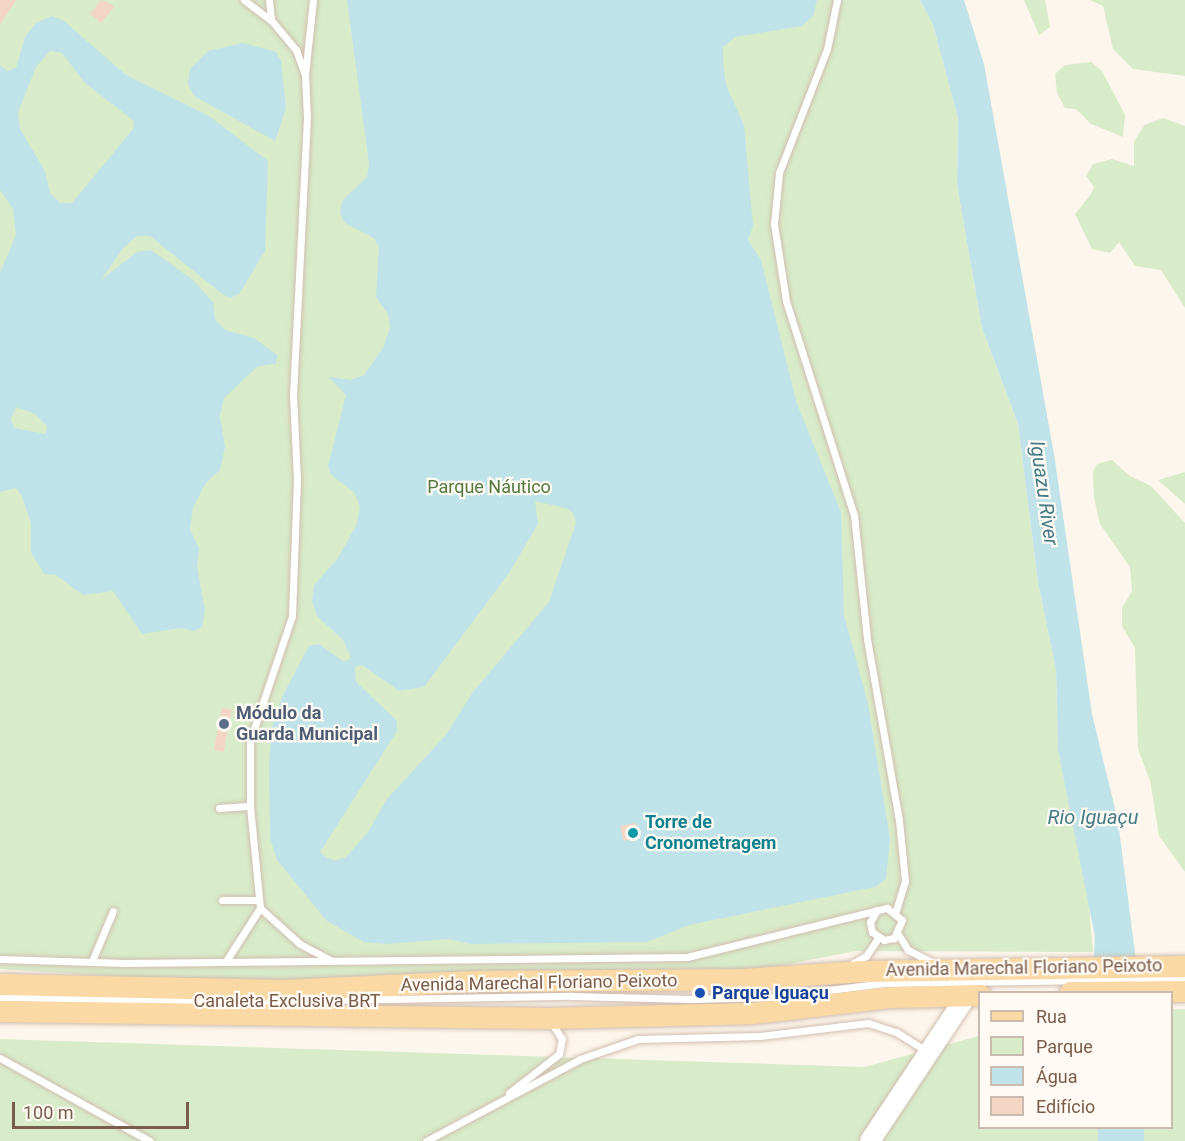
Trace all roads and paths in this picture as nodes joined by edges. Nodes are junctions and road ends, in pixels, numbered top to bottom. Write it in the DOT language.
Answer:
graph roads {
  1 [pos="244,0"];
  2 [pos="269,0"];
  3 [pos="313,0"];
  4 [pos="837,0"];
  5 [pos="271,20"];
  6 [pos="304,75"];
  7 [pos="250,806"];
  8 [pos="219,808"];
  9 [pos="222,900"];
  10 [pos="260,904"];
  11 [pos="877,910"];
  12 [pos="113,911"];
  13 [pos="896,911"];
  14 [pos="898,934"];
  15 [pos="878,938"];
  16 [pos="0,959"];
  17 [pos="330,960"];
  18 [pos="92,961"];
  19 [pos="226,961"];
  20 [pos="1185,966"];
  21 [pos="956,969"];
  22 [pos="800,976"];
  23 [pos="1156,978"];
  24 [pos="1185,979"];
  25 [pos="1061,980"];
  26 [pos="0,984"];
  27 [pos="1185,991"];
  28 [pos="973,995"];
  29 [pos="0,997"];
  30 [pos="72,999"];
  31 [pos="0,1011"];
  32 [pos="546,1018"];
  33 [pos="932,1054"];
  34 [pos="0,1058"];
  35 [pos="487,1108"];
  36 [pos="150,1141"];
  37 [pos="426,1141"];
  38 [pos="870,1141"];
  1 -- 5 [label="lane"];
  2 -- 5 [label="lane"];
  3 -- 6 [label="lane"];
  4 -- 13 [label="lane"];
  5 -- 6 [label="lane"];
  6 -- 7 [label="lane"];
  7 -- 8 [label="lane"];
  7 -- 10 [label="lane"];
  9 -- 10 [label="lane"];
  10 -- 17 [label="lane"];
  10 -- 19 [label="lane"];
  11 -- 13 [label="lane"];
  11 -- 15 [label="lane"];
  11 -- 17 [label="lane"];
  12 -- 18 [label="lane"];
  13 -- 14 [label="lane"];
  14 -- 15 [label="lane"];
  14 -- 21 [label="lane"];
  15 -- 22 [label="lane"];
  16 -- 18 [label="lane"];
  17 -- 19 [label="lane"];
  18 -- 19 [label="lane"];
  20 -- 23 [label="main road, Avenida Marechal Floriano Peixoto"];
  21 -- 22 [label="main road, Avenida Marechal Floriano Peixoto"];
  21 -- 25 [label="main road, Avenida Marechal Floriano Peixoto"];
  22 -- 30 [label="main road, Avenida Marechal Floriano Peixoto"];
  23 -- 24 [label="lane"];
  23 -- 25 [label="main road, Avenida Marechal Floriano Peixoto"];
  23 -- 27 [label="main road, Avenida Marechal Floriano Peixoto"];
  25 -- 30 [label="lane, Canaleta Exclusiva BRT"];
  26 -- 30 [label="main road, Avenida Marechal Floriano Peixoto"];
  28 -- 32 [label="main road, Avenida Marechal Floriano Peixoto"];
  28 -- 33 [label="street"];
  29 -- 30 [label="lane, Canaleta Exclusiva BRT"];
  30 -- 31 [label="main road, Avenida Marechal Floriano Peixoto"];
  30 -- 32 [label="main road, Avenida Marechal Floriano Peixoto"];
  32 -- 35 [label="lane"];
  33 -- 35 [label="lane"];
  33 -- 38 [label="street"];
  34 -- 36 [label="lane"];
  35 -- 37 [label="lane"];
}
